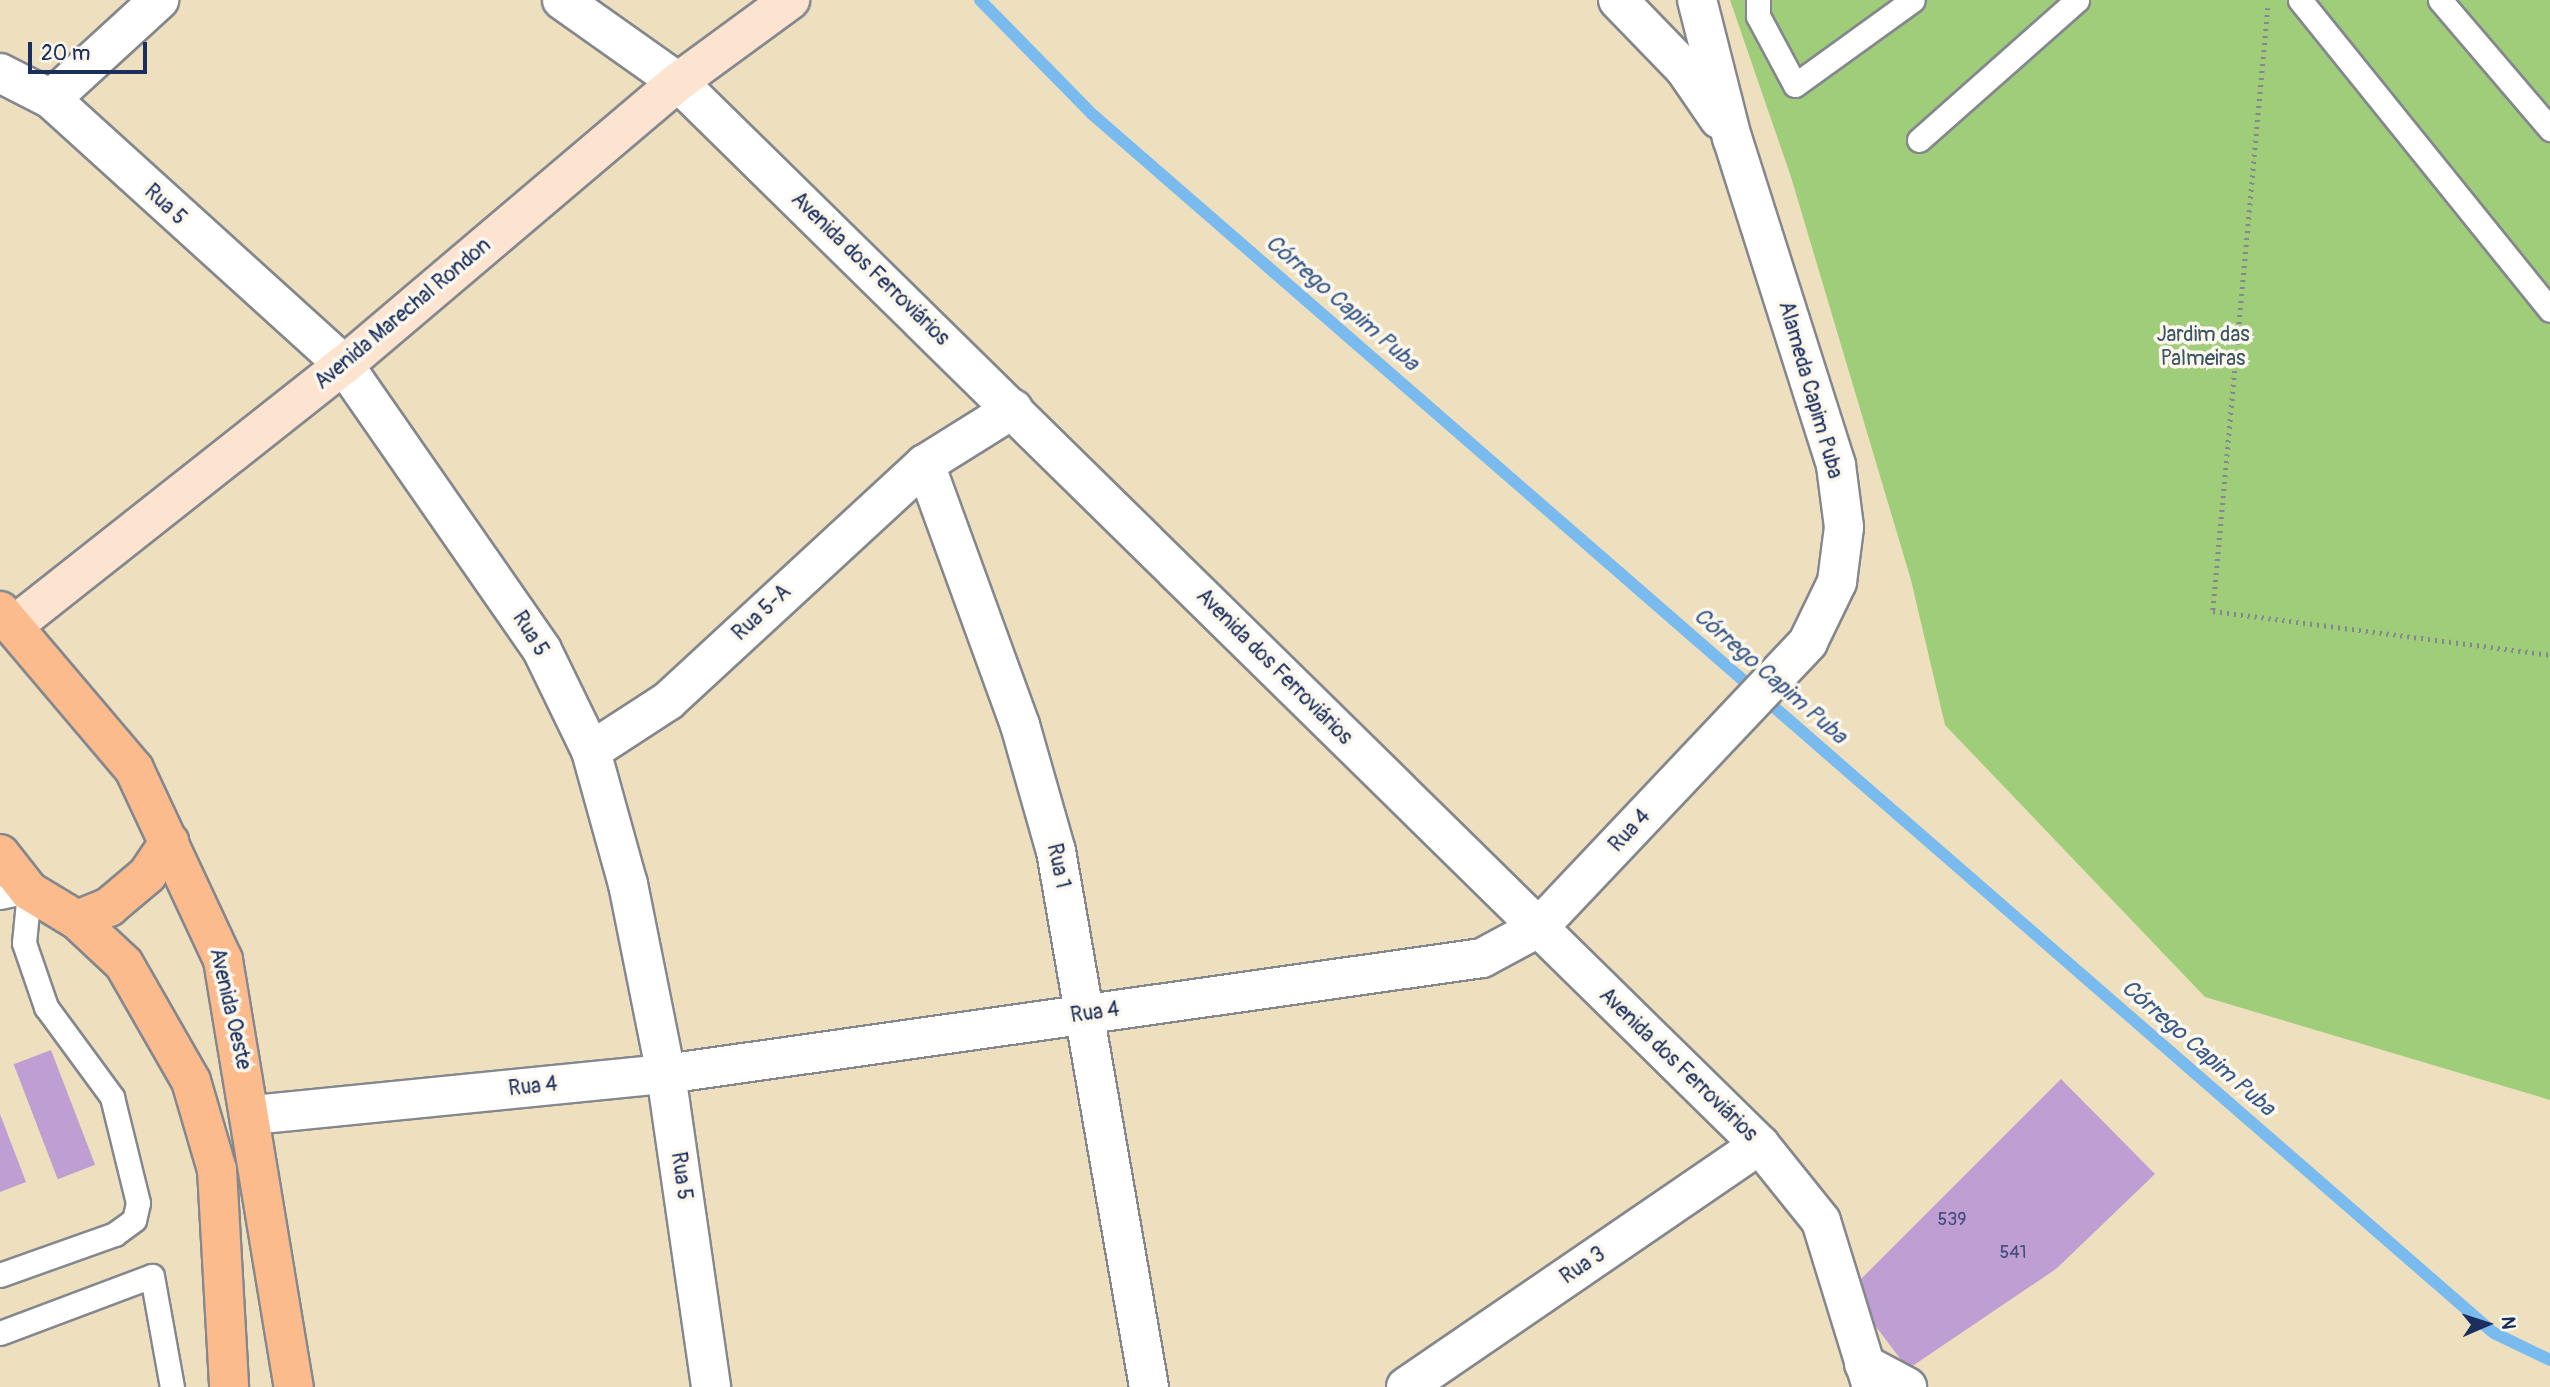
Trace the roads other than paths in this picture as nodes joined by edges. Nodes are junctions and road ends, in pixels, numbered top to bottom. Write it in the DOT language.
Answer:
graph roads {
  1 [pos="159,0"];
  2 [pos="562,0"];
  3 [pos="790,0"];
  4 [pos="1618,0"];
  5 [pos="1698,0"];
  6 [pos="1758,0"];
  7 [pos="1913,0"];
  8 [pos="2077,0"];
  9 [pos="2300,0"];
  10 [pos="2440,0"];
  11 [pos="0,73"];
  12 [pos="678,82"];
  13 [pos="51,99"];
  14 [pos="2550,129"];
  15 [pos="1732,138"];
  16 [pos="1919,140"];
  17 [pos="2550,310"];
  18 [pos="344,365"];
  19 [pos="1013,409"];
  20 [pos="925,464"];
  21 [pos="4,625"];
  22 [pos="1808,642"];
  23 [pos="591,751"];
  24 [pos="169,842"];
  25 [pos="0,854"];
  26 [pos="14,894"];
  27 [pos="77,920"];
  28 [pos="1538,929"];
  29 [pos="1087,1014"];
  30 [pos="666,1074"];
  31 [pos="253,1115"];
  32 [pos="1760,1145"];
  33 [pos="0,1275"];
  34 [pos="0,1333"];
  35 [pos="1868,1376"];
  36 [pos="172,1387"];
  37 [pos="229,1387"];
  38 [pos="294,1387"];
  39 [pos="711,1387"];
  40 [pos="1149,1387"];
  41 [pos="1406,1387"];
  42 [pos="1907,1387"];
  1 -- 13 [label="street"];
  2 -- 12 [label="street, Avenida dos Ferroviários"];
  3 -- 12 [label="main road, Avenida Marechal Rondon"];
  4 -- 15 [label="street, Alameda Capim Puba"];
  5 -- 15 [label="street, Alameda Capim Puba"];
  6 -- 7 [label="lane"];
  8 -- 16 [label="lane"];
  9 -- 17 [label="lane"];
  10 -- 14 [label="lane"];
  11 -- 13 [label="street, Rua 5"];
  12 -- 18 [label="main road, Avenida Marechal Rondon"];
  12 -- 19 [label="street, Avenida dos Ferroviários"];
  13 -- 18 [label="street, Rua 5"];
  15 -- 22 [label="street, Alameda Capim Puba"];
  18 -- 21 [label="main road, Avenida Marechal Rondon"];
  18 -- 23 [label="street, Rua 5"];
  19 -- 20 [label="street"];
  19 -- 28 [label="street, Avenida dos Ferroviários"];
  20 -- 23 [label="street, Rua 5-A"];
  20 -- 29 [label="street, Rua 1"];
  21 -- 24 [label="main road, Avenida Oeste"];
  22 -- 28 [label="street, Rua 4"];
  23 -- 30 [label="street, Rua 5"];
  24 -- 27 [label="main road"];
  24 -- 31 [label="main road, Avenida Oeste"];
  25 -- 26 [label="main road"];
  26 -- 27 [label="main road"];
  26 -- 33 [label="lane"];
  27 -- 37 [label="main road"];
  28 -- 29 [label="street, Rua 4"];
  28 -- 32 [label="street, Avenida dos Ferroviários"];
  29 -- 30 [label="street, Rua 4"];
  29 -- 40 [label="street, Rua 1"];
  30 -- 31 [label="street, Rua 4"];
  30 -- 39 [label="street, Rua 5"];
  31 -- 38 [label="main road, Avenida Oeste"];
  32 -- 35 [label="street, Avenida dos Ferroviários"];
  32 -- 41 [label="street, Rua 3"];
  34 -- 36 [label="lane"];
  35 -- 42 [label="street, Avenida dos Ferroviários"];
}
